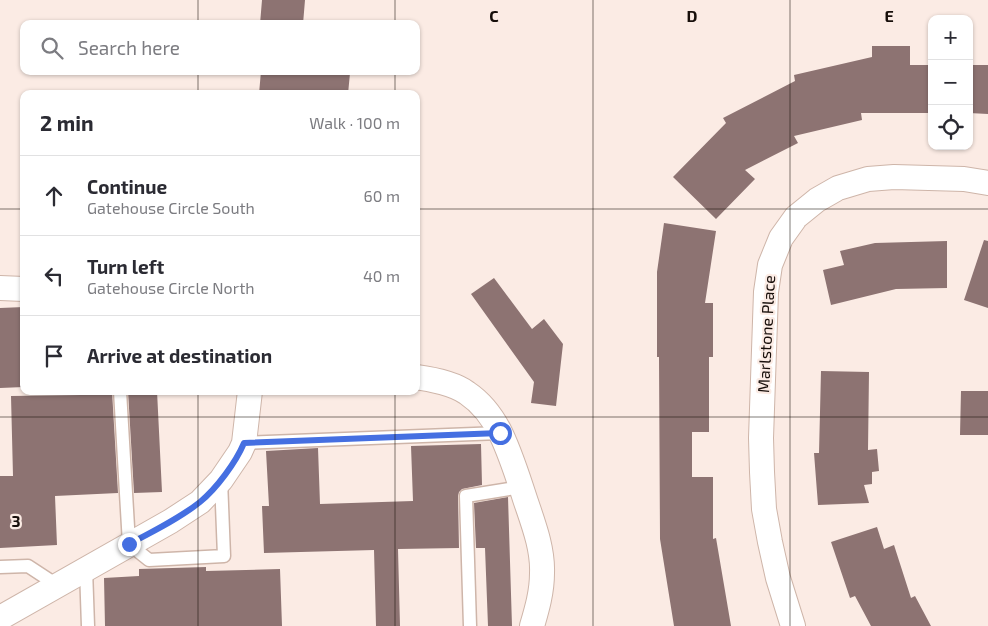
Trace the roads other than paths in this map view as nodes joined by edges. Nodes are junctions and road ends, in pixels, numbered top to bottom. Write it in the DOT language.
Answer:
graph roads {
  1 [pos="988,184"];
  2 [pos="0,288"];
  3 [pos="20,288"];
  4 [pos="420,378"];
  5 [pos="120,395"];
  6 [pos="250,395"];
  7 [pos="500,433"];
  8 [pos="244,443"];
  9 [pos="221,480"];
  10 [pos="521,487"];
  11 [pos="129,544"];
  12 [pos="0,567"];
  13 [pos="86,569"];
  14 [pos="57,585"];
  15 [pos="0,618"];
  16 [pos="88,626"];
  17 [pos="470,626"];
  18 [pos="532,626"];
  19 [pos="794,626"];
  1 -- 19 [label="street, Marlstone Place"];
  2 -- 3 [label="street"];
  4 -- 7 [label="street"];
  5 -- 11 [label="lane"];
  6 -- 8 [label="street"];
  7 -- 8 [label="lane"];
  7 -- 10 [label="street"];
  8 -- 9 [label="street"];
  9 -- 11 [label="street"];
  9 -- 11 [label="lane"];
  10 -- 17 [label="lane"];
  10 -- 18 [label="street"];
  11 -- 13 [label="street"];
  12 -- 14 [label="lane"];
  13 -- 14 [label="street"];
  13 -- 16 [label="lane"];
  14 -- 15 [label="street"];
}
